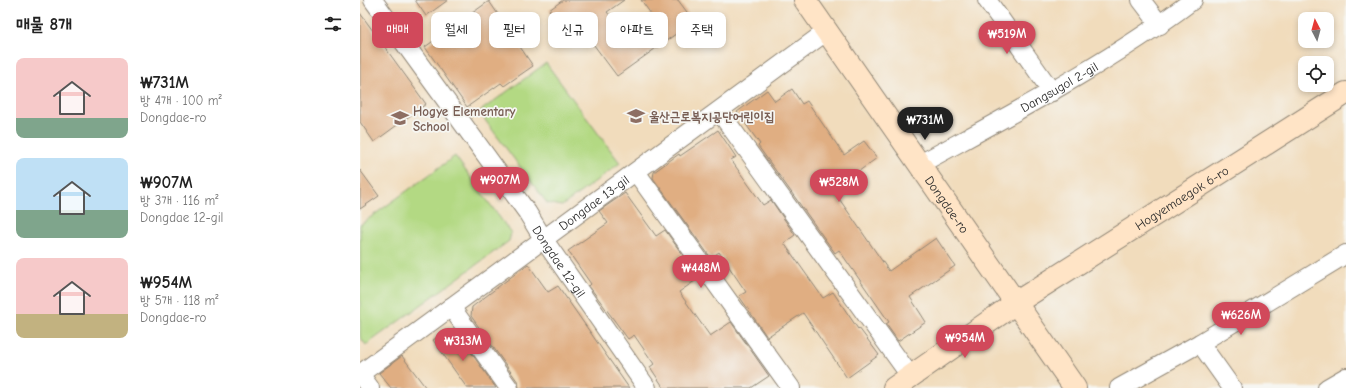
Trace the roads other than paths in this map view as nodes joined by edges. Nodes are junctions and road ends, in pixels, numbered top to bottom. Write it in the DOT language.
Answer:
graph roads {
  1 [pos="373,0"];
  2 [pos="805,0"];
  3 [pos="987,0"];
  4 [pos="1141,0"];
  5 [pos="1193,0"];
  6 [pos="1160,25"];
  7 [pos="827,32"];
  8 [pos="1052,92"];
  9 [pos="1346,93"];
  10 [pos="719,112"];
  11 [pos="920,164"];
  12 [pos="636,172"];
  13 [pos="544,240"];
  14 [pos="1346,254"];
  15 [pos="1016,302"];
  16 [pos="451,307"];
  17 [pos="1200,343"];
  18 [pos="360,374"];
  19 [pos="1346,376"];
  20 [pos="902,382"];
  21 [pos="370,388"];
  22 [pos="510,388"];
  23 [pos="647,388"];
  24 [pos="791,388"];
  25 [pos="1075,388"];
  26 [pos="1119,388"];
  27 [pos="1232,388"];
  28 [pos="1327,388"];
  1 -- 13 [label="street, Dongdae 12-gil"];
  2 -- 7 [label="street, Dongdae-ro"];
  3 -- 8 [label="street"];
  4 -- 6 [label="street"];
  5 -- 6 [label="street, Dangsugol 2-gil"];
  6 -- 8 [label="street, Dangsugol 2-gil"];
  7 -- 10 [label="street, Dongdae 13-gil"];
  7 -- 11 [label="street, Dongdae-ro"];
  8 -- 11 [label="street, Dangsugol 2-gil"];
  9 -- 15 [label="street, Hogyemaegok 6-ro"];
  10 -- 12 [label="street, Dongdae 13-gil"];
  10 -- 20 [label="street"];
  11 -- 15 [label="street, Dongdae-ro"];
  12 -- 13 [label="street, Dongdae 13-gil"];
  12 -- 24 [label="street"];
  13 -- 16 [label="street, Dongdae 13-gil"];
  13 -- 23 [label="street, Dongdae 12-gil"];
  14 -- 17 [label="street"];
  15 -- 20 [label="street"];
  15 -- 25 [label="street, Dongdae-ro"];
  16 -- 18 [label="street, Dongdae 13-gil"];
  16 -- 22 [label="street"];
  17 -- 26 [label="street"];
  17 -- 27 [label="street"];
  18 -- 21 [label="street"];
  19 -- 28 [label="street"];
}
